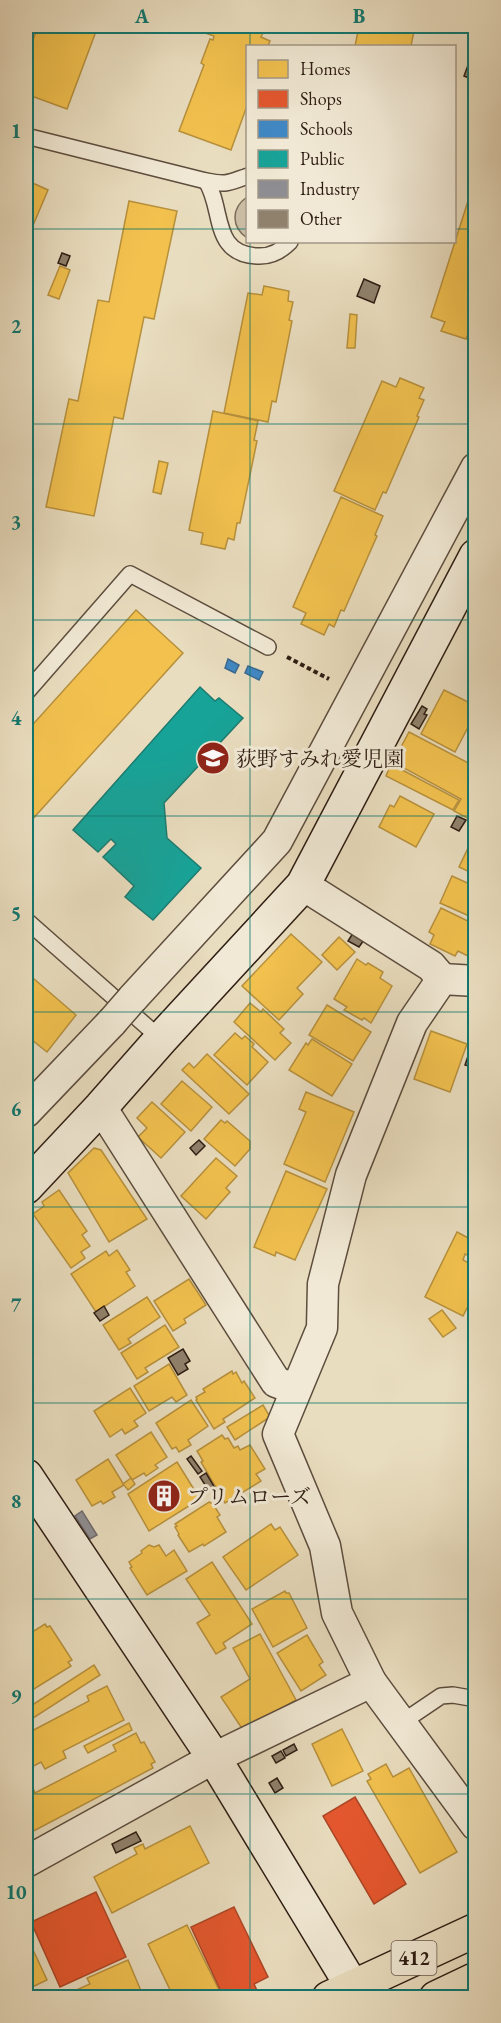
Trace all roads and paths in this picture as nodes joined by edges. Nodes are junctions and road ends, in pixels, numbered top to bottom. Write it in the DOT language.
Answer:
graph roads {
  1 [pos="26,136"];
  2 [pos="241,179"];
  3 [pos="206,181"];
  4 [pos="218,213"];
  5 [pos="289,243"];
  6 [pos="476,468"];
  7 [pos="476,556"];
  8 [pos="268,647"];
  9 [pos="316,672"];
  10 [pos="26,693"];
  11 [pos="303,885"];
  12 [pos="26,920"];
  13 [pos="442,979"];
  14 [pos="476,981"];
  15 [pos="160,1039"];
  16 [pos="101,1107"];
  17 [pos="26,1112"];
  18 [pos="26,1187"];
  19 [pos="295,1389"];
  20 [pos="26,1476"];
  21 [pos="371,1682"];
  22 [pos="476,1699"];
  23 [pos="401,1723"];
  24 [pos="214,1758"];
  25 [pos="476,1825"];
  26 [pos="26,1862"];
  27 [pos="476,1930"];
  28 [pos="476,1979"];
  29 [pos="346,1994"];
  30 [pos="436,1998"];
  1 -- 3 [label="lane"];
  2 -- 3 [label="lane"];
  2 -- 4 [label="lane"];
  3 -- 4 [label="lane"];
  4 -- 5 [label="lane"];
  6 -- 17 [label="street, bridge"];
  7 -- 11 [label="street"];
  8 -- 9 [label="path"];
  8 -- 10 [label="lane"];
  11 -- 13 [label="street"];
  11 -- 15 [label="street"];
  12 -- 15 [label="lane"];
  13 -- 14 [label="street"];
  13 -- 19 [label="street"];
  15 -- 16 [label="street"];
  16 -- 18 [label="street"];
  16 -- 19 [label="street"];
  19 -- 21 [label="street"];
  20 -- 24 [label="street"];
  21 -- 23 [label="street"];
  21 -- 24 [label="street"];
  22 -- 23 [label="lane"];
  23 -- 25 [label="street"];
  24 -- 26 [label="street"];
  24 -- 29 [label="street"];
  27 -- 29 [label="highway, 412"];
  28 -- 30 [label="highway, 412"];
}
